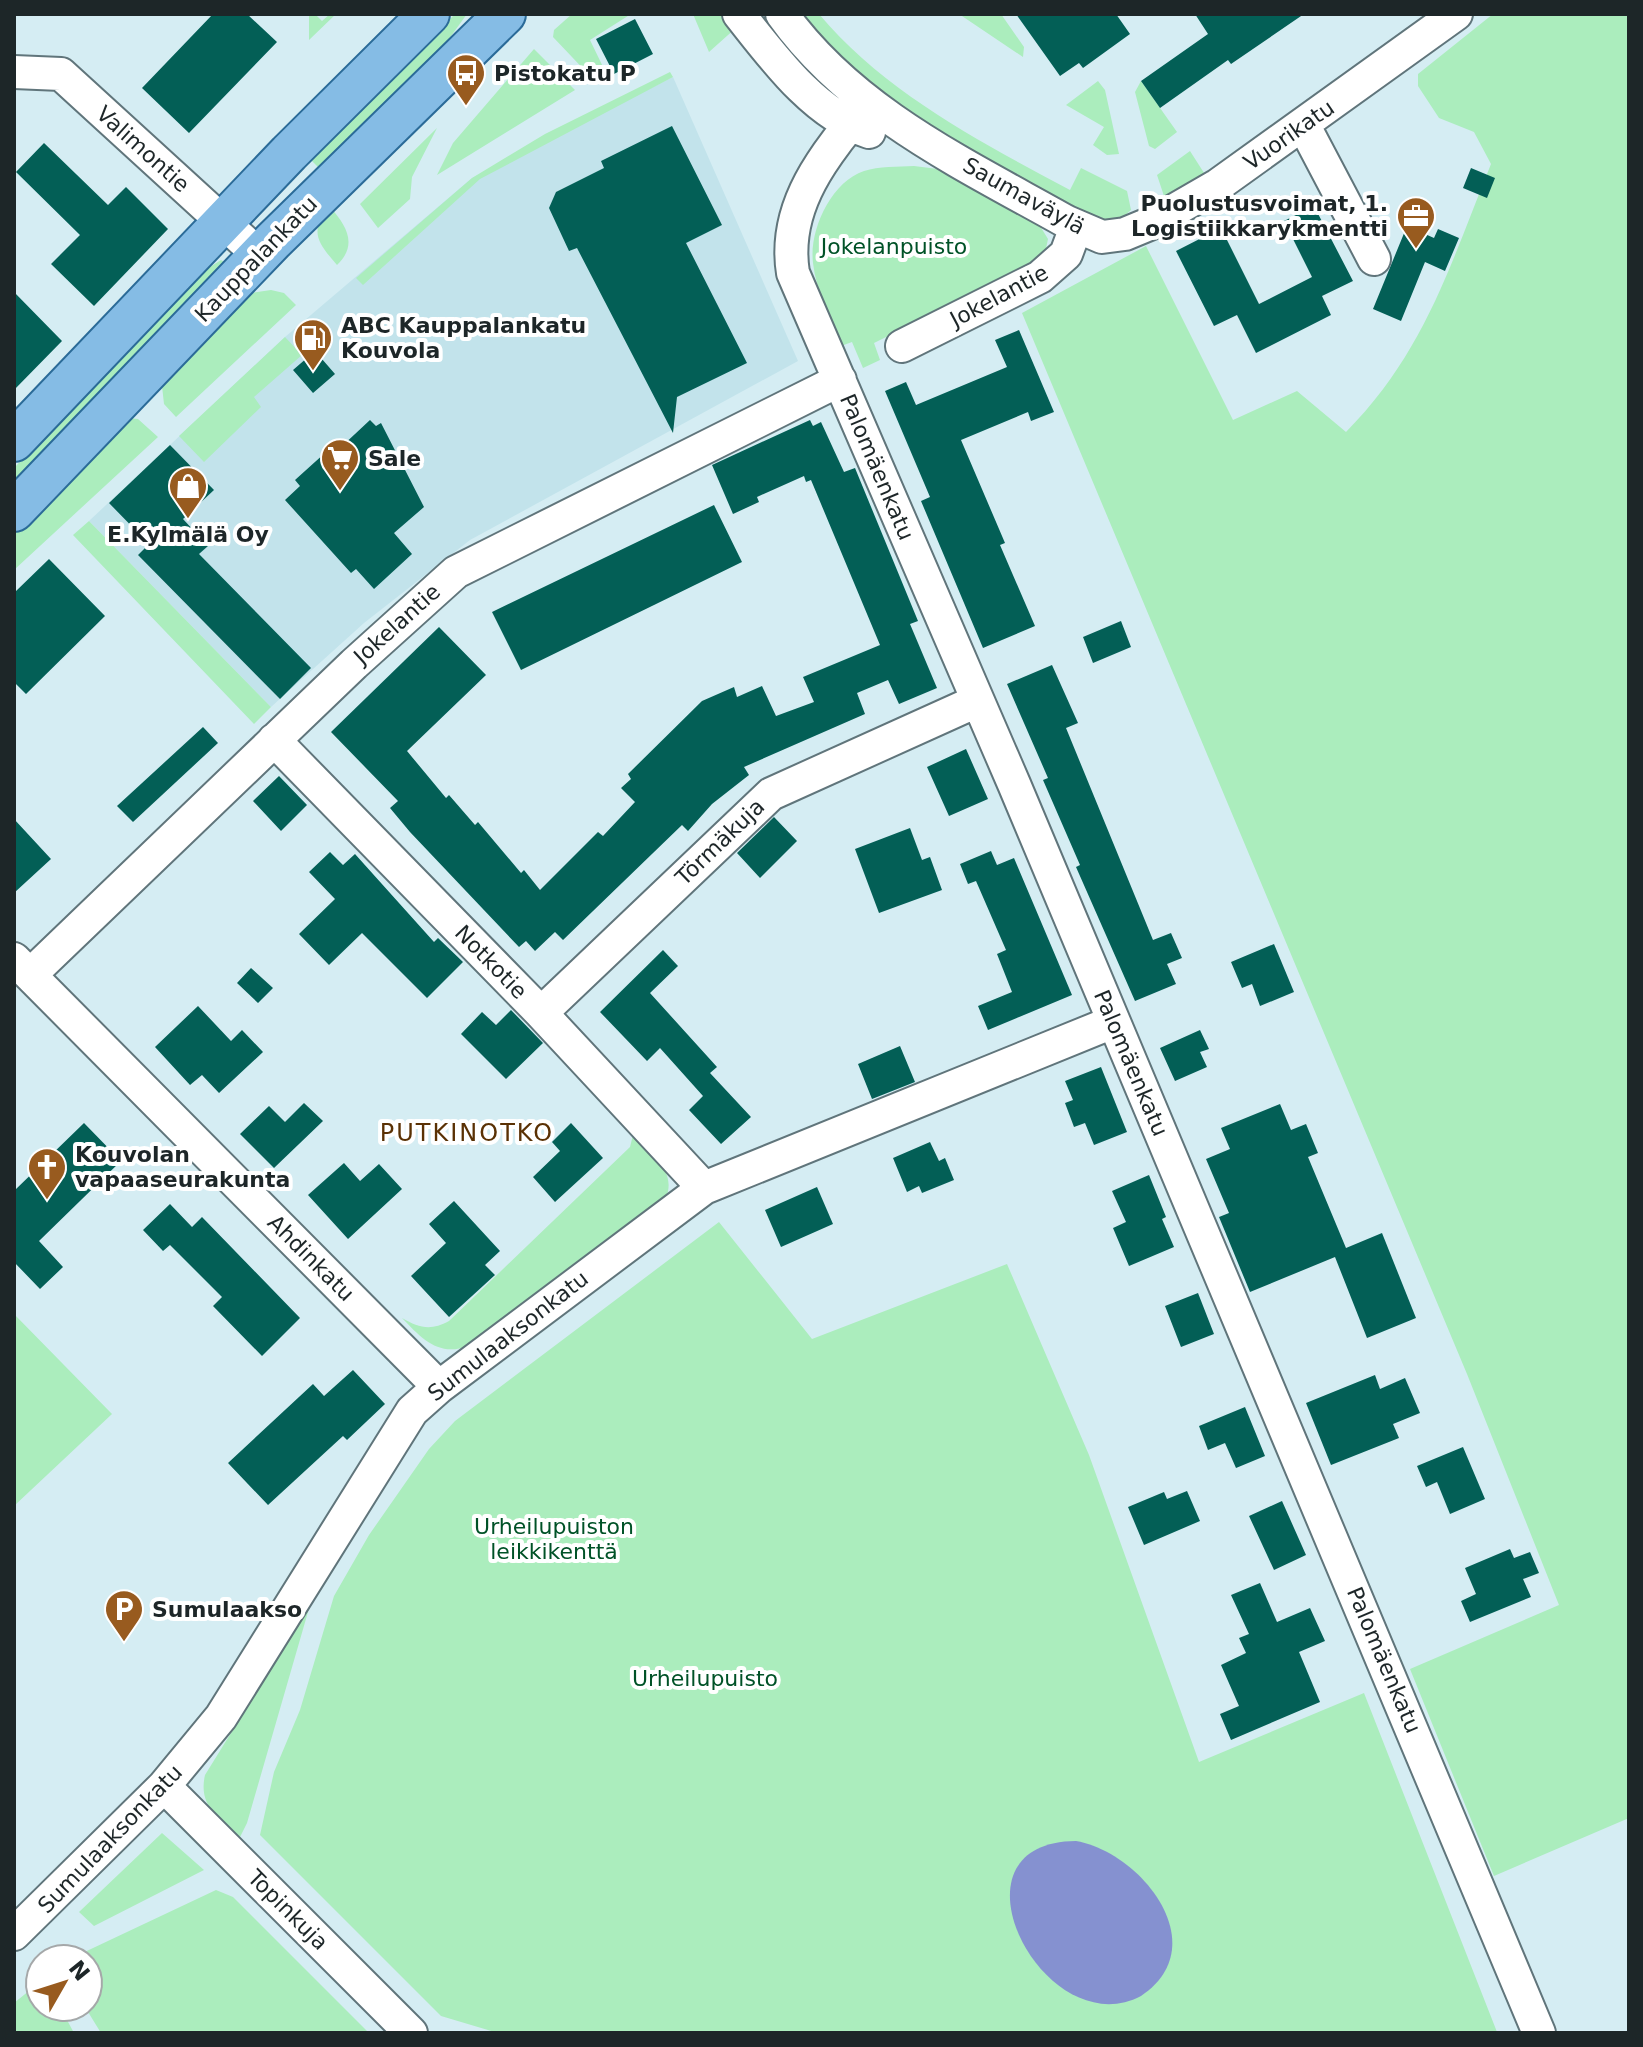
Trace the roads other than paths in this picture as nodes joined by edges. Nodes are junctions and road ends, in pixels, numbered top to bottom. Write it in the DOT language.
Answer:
graph roads {
  1 [pos="429,14"];
  2 [pos="505,14"];
  3 [pos="739,14"];
  4 [pos="782,14"];
  5 [pos="1456,14"];
  6 [pos="14,72"];
  7 [pos="859,114"];
  8 [pos="1304,126"];
  9 [pos="223,222"];
  10 [pos="1076,227"];
  11 [pos="1111,237"];
  12 [pos="259,255"];
  13 [pos="1374,259"];
  14 [pos="902,346"];
  15 [pos="840,380"];
  16 [pos="14,441"];
  17 [pos="14,511"];
  18 [pos="977,701"];
  19 [pos="274,740"];
  20 [pos="22,967"];
  21 [pos="541,1013"];
  22 [pos="1113,1022"];
  23 [pos="704,1188"];
  24 [pos="439,1387"];
  25 [pos="164,1786"];
  26 [pos="14,1934"];
  27 [pos="411,2033"];
  28 [pos="1539,2033"];
  1 -- 9 [label="main road"];
  2 -- 12 [label="main road, Kauppalankatu"];
  3 -- 7 [label="street, Saumaväylä"];
  4 -- 7 [label="street, Saumaväylä"];
  5 -- 8 [label="street, Vuorikatu"];
  6 -- 9 [label="street, Valimontie"];
  7 -- 10 [label="street, Saumaväylä"];
  7 -- 15 [label="street, Palomäenkatu"];
  8 -- 11 [label="street, Vuorikatu"];
  8 -- 13 [label="street"];
  9 -- 12 [label="street, Valimontie"];
  9 -- 16 [label="main road"];
  10 -- 11 [label="street, Saumaväylä"];
  10 -- 14 [label="street, Jokelantie"];
  12 -- 17 [label="main road, Kauppalankatu"];
  15 -- 18 [label="street, Palomäenkatu"];
  15 -- 19 [label="street, Jokelantie"];
  18 -- 21 [label="street, Törmäkuja"];
  18 -- 22 [label="street, Palomäenkatu"];
  19 -- 20 [label="street, Jokelantie"];
  19 -- 21 [label="street, Notkotie"];
  20 -- 24 [label="street, Ahdinkatu"];
  21 -- 23 [label="street, Notkotie"];
  22 -- 23 [label="street, Sumulaaksonkatu"];
  22 -- 28 [label="street, Palomäenkatu"];
  23 -- 24 [label="street, Sumulaaksonkatu"];
  24 -- 25 [label="street, Sumulaaksonkatu"];
  25 -- 26 [label="street, Sumulaaksonkatu"];
  25 -- 27 [label="street, Topinkuja"];
}
